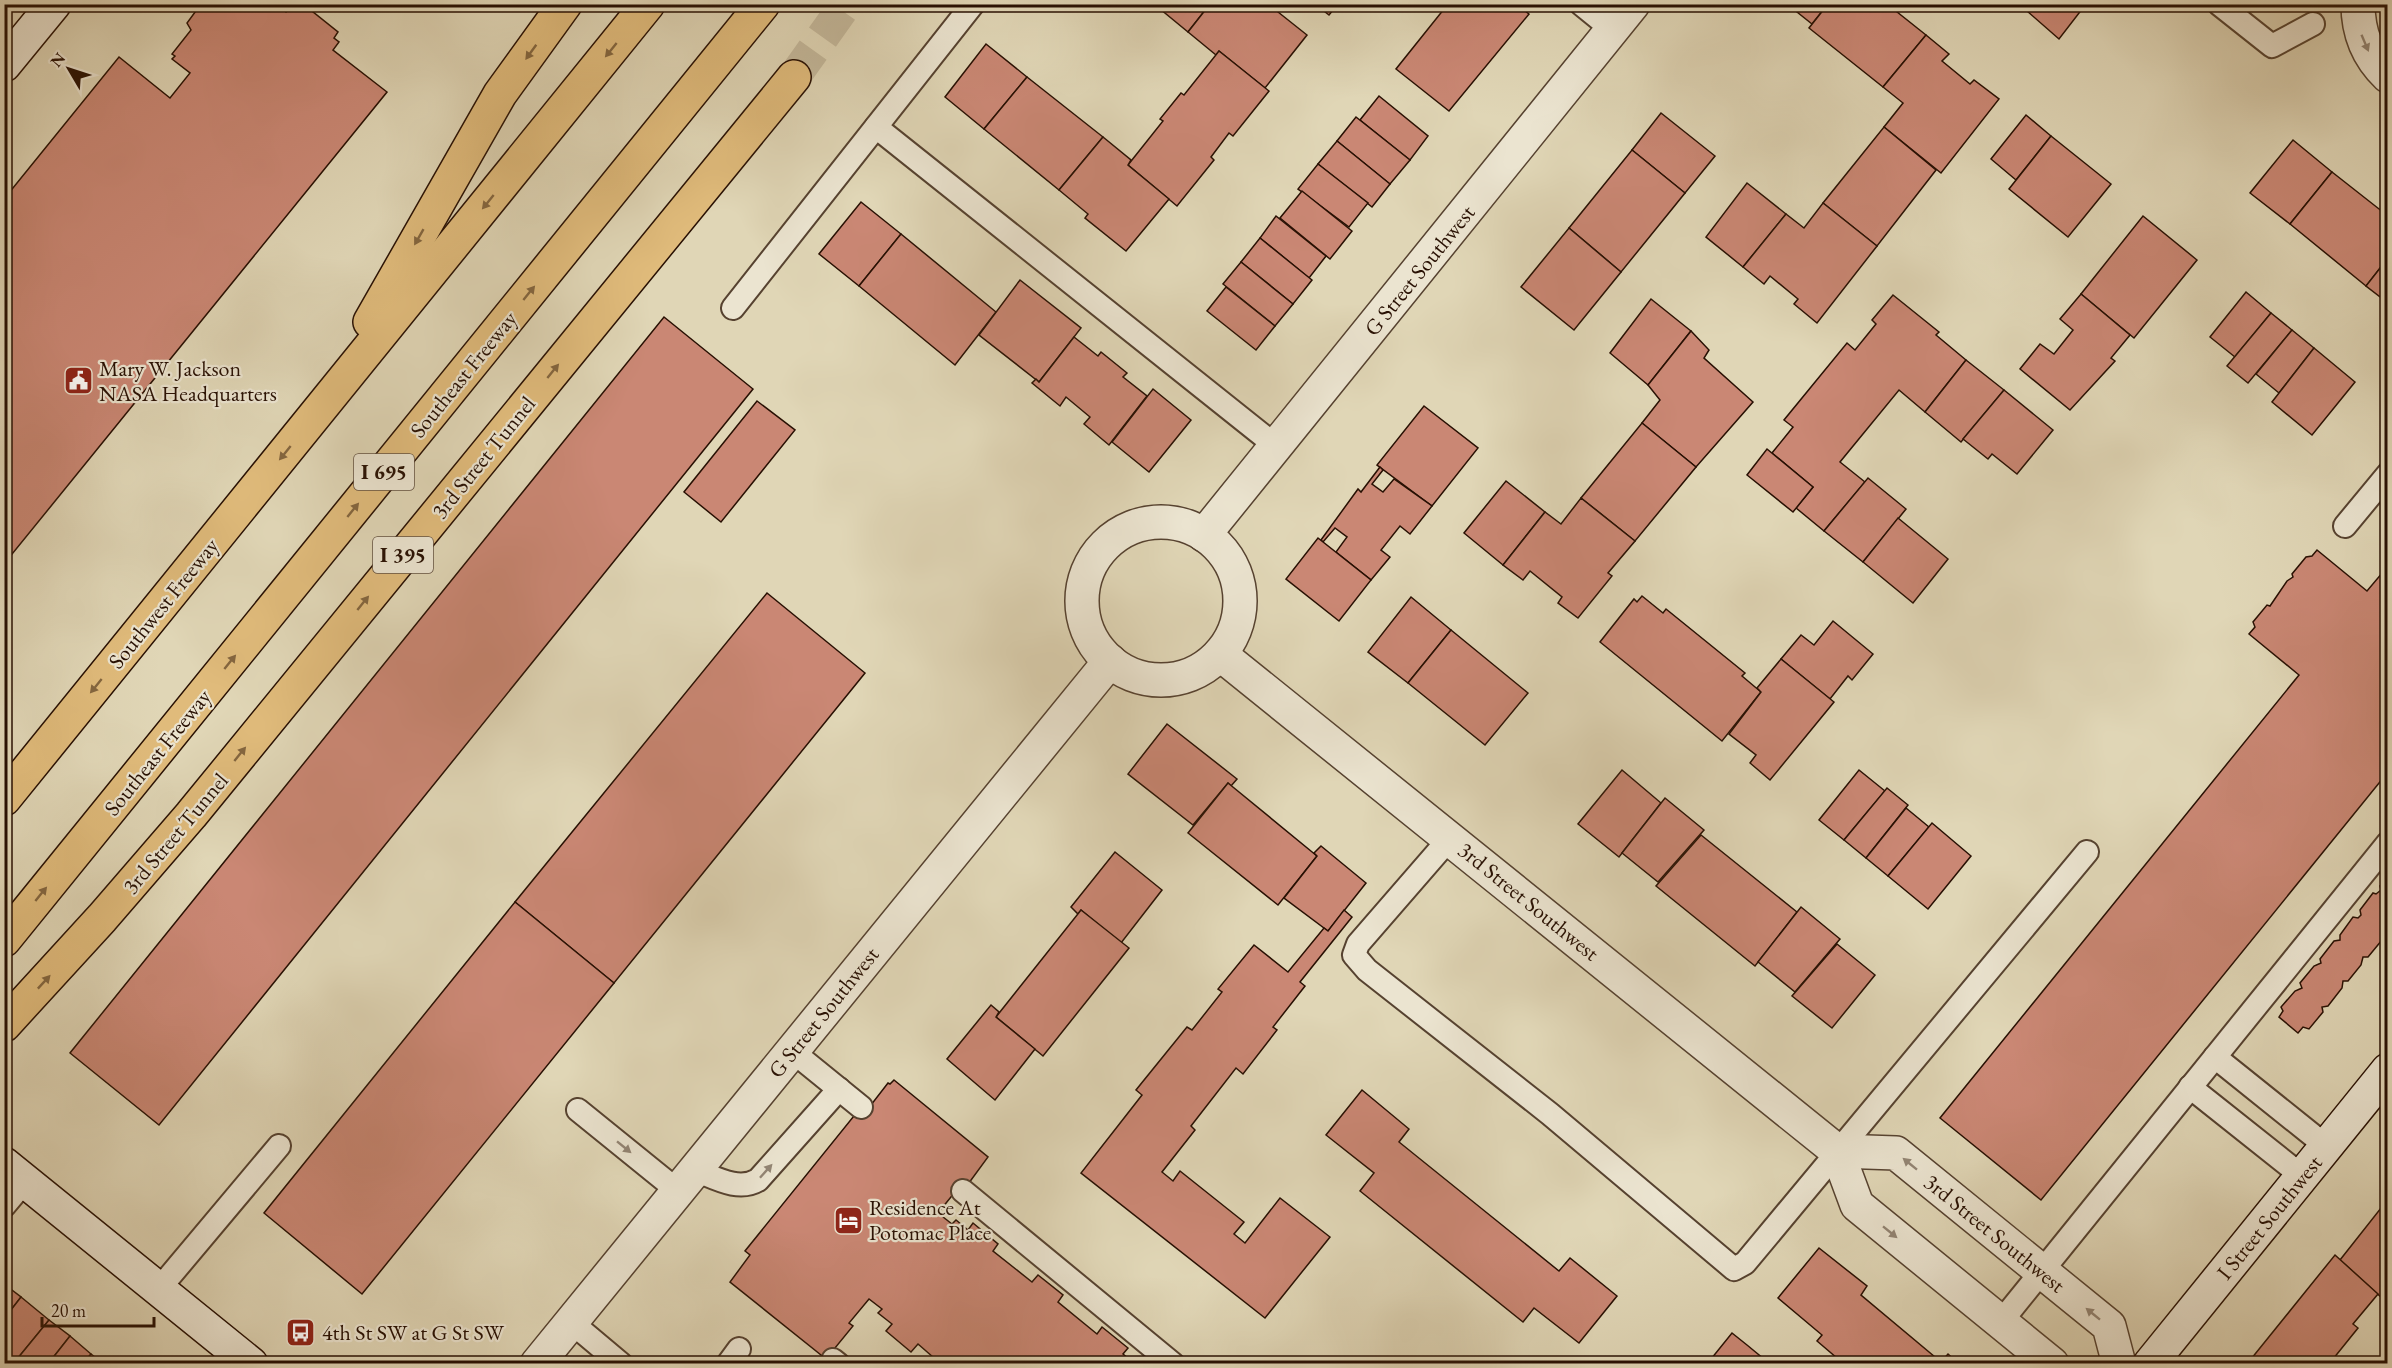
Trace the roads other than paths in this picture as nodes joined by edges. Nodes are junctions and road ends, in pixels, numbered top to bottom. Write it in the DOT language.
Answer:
graph roads {
  1 [pos="54,4"];
  2 [pos="565,4"];
  3 [pos="648,4"];
  4 [pos="763,4"];
  5 [pos="973,4"];
  6 [pos="1581,4"];
  7 [pos="1633,4"];
  8 [pos="2219,4"];
  9 [pos="2358,4"];
  10 [pos="2313,24"];
  11 [pos="1613,30"];
  12 [pos="4,65"];
  13 [pos="2388,76"];
  14 [pos="794,77"];
  15 [pos="876,127"];
  16 [pos="734,308"];
  17 [pos="322,407"];
  18 [pos="1276,446"];
  19 [pos="2388,474"];
  20 [pos="2345,526"];
  21 [pos="1204,535"];
  22 [pos="1220,654"];
  23 [pos="1110,661"];
  24 [pos="4,799"];
  25 [pos="1450,838"];
  26 [pos="2388,843"];
  27 [pos="2087,852"];
  28 [pos="4,940"];
  29 [pos="4,1025"];
  30 [pos="792,1051"];
  31 [pos="2215,1057"];
  32 [pos="2388,1070"];
  33 [pos="2190,1087"];
  34 [pos="839,1089"];
  35 [pos="861,1107"];
  36 [pos="578,1110"];
  37 [pos="279,1146"];
  38 [pos="2326,1146"];
  39 [pos="1837,1151"];
  40 [pos="15,1172"];
  41 [pos="2302,1176"];
  42 [pos="686,1180"];
  43 [pos="963,1191"];
  44 [pos="4,1206"];
  45 [pos="2041,1271"];
  46 [pos="159,1289"];
  47 [pos="571,1322"];
  48 [pos="2000,1323"];
  49 [pos="251,1364"];
  50 [pos="537,1364"];
  51 [pos="621,1364"];
  52 [pos="1173,1364"];
  53 [pos="2052,1364"];
  54 [pos="2119,1364"];
  55 [pos="2150,1364"];
  1 -- 12 [label="street"];
  2 -- 17 [label="highway, one-way"];
  3 -- 17 [label="highway, one-way"];
  28 -- 4 [label="highway, Southeast Freeway / I 695, one-way"];
  5 -- 15 [label="lane"];
  6 -- 11 [label="lane"];
  7 -- 11 [label="street, G Street Southwest"];
  8 -- 10 [label="lane"];
  9 -- 13 [label="street, one-way"];
  11 -- 18 [label="street, G Street Southwest"];
  29 -- 14 [label="highway, 3rd Street Tunnel / I 395, one-way"];
  15 -- 16 [label="lane"];
  15 -- 18 [label="lane"];
  17 -- 24 [label="highway, Southwest Freeway, one-way"];
  18 -- 21 [label="street, G Street Southwest"];
  19 -- 20 [label="lane"];
  21 -- 22 [label="street"];
  21 -- 23 [label="street"];
  22 -- 23 [label="street"];
  22 -- 25 [label="street, 3rd Street Southwest"];
  23 -- 30 [label="street, G Street Southwest"];
  25 -- 39 [label="street, 3rd Street Southwest"];
  25 -- 39 [label="lane"];
  26 -- 31 [label="lane"];
  27 -- 39 [label="lane"];
  30 -- 34 [label="lane"];
  30 -- 42 [label="street, G Street Southwest"];
  31 -- 33 [label="lane"];
  31 -- 38 [label="lane"];
  32 -- 38 [label="street, I Street Southwest"];
  33 -- 41 [label="lane"];
  33 -- 45 [label="lane"];
  34 -- 35 [label="lane"];
  42 -- 34 [label="lane, one-way"];
  36 -- 42 [label="lane, one-way"];
  37 -- 46 [label="lane"];
  38 -- 41 [label="street, I Street Southwest"];
  45 -- 39 [label="street, 3rd Street Southwest, one-way"];
  39 -- 48 [label="street, one-way"];
  40 -- 44 [label="lane"];
  40 -- 46 [label="street"];
  41 -- 55 [label="street, I Street Southwest"];
  42 -- 47 [label="street, G Street Southwest"];
  43 -- 52 [label="lane"];
  45 -- 48 [label="lane"];
  54 -- 45 [label="street, 3rd Street Southwest, one-way"];
  46 -- 49 [label="street"];
  47 -- 50 [label="street, G Street Southwest"];
  47 -- 51 [label="lane"];
  48 -- 53 [label="street"];
}
